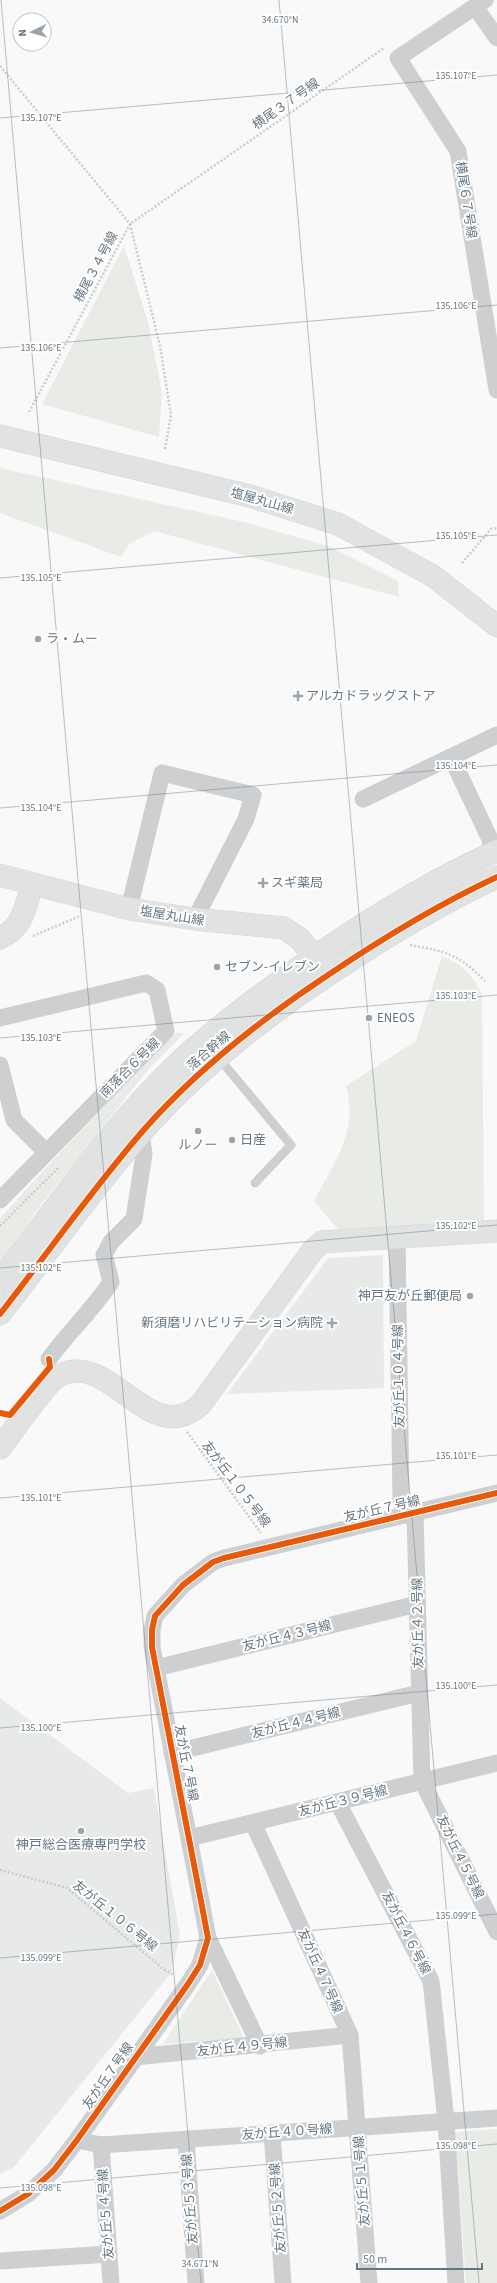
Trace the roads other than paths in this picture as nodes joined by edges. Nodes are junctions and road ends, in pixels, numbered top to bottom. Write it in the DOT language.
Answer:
graph roads {
  1 [pos="480,4"];
  2 [pos="497,38"];
  3 [pos="497,390"];
  4 [pos="0,436"];
  5 [pos="497,626"];
  6 [pos="497,735"];
  7 [pos="451,757"];
  8 [pos="363,799"];
  9 [pos="495,858"];
  10 [pos="0,876"];
  11 [pos="497,877"];
  12 [pos="32,884"];
  13 [pos="129,909"];
  14 [pos="195,920"];
  15 [pos="0,938"];
  16 [pos="314,957"];
  17 [pos="328,974"];
  18 [pos="0,1018"];
  19 [pos="217,1056"];
  20 [pos="0,1065"];
  21 [pos="141,1134"];
  22 [pos="46,1152"];
  23 [pos="255,1183"];
  24 [pos="0,1200"];
  25 [pos="497,1231"];
  26 [pos="397,1236"];
  27 [pos="0,1281"];
  28 [pos="0,1314"];
  29 [pos="49,1359"];
  30 [pos="0,1448"];
  31 [pos="497,1493"];
  32 [pos="410,1514"];
  33 [pos="417,1604"];
  34 [pos="156,1668"];
  35 [pos="419,1693"];
  36 [pos="172,1753"];
  37 [pos="497,1763"];
  38 [pos="422,1781"];
  39 [pos="338,1803"];
  40 [pos="253,1823"];
  41 [pos="189,1838"];
  42 [pos="497,1932"];
  43 [pos="208,1938"];
  44 [pos="350,2035"];
  45 [pos="260,2046"];
  46 [pos="135,2057"];
  47 [pos="497,2118"];
  48 [pos="446,2121"];
  49 [pos="358,2127"];
  50 [pos="272,2133"];
  51 [pos="186,2139"];
  52 [pos="77,2140"];
  53 [pos="101,2145"];
  54 [pos="0,2211"];
  55 [pos="109,2254"];
  56 [pos="0,2261"];
  57 [pos="111,2283"];
  58 [pos="196,2283"];
  59 [pos="283,2283"];
  60 [pos="369,2283"];
  61 [pos="456,2283"];
  1 -- 2 [label="street"];
  1 -- 3 [label="street, 横尾６７号線"];
  4 -- 5 [label="street, 塩屋丸山線"];
  6 -- 7 [label="street"];
  7 -- 8 [label="street"];
  7 -- 9 [label="street"];
  9 -- 16 [label="street, 落合幹線"];
  10 -- 12 [label="street, 塩屋丸山線"];
  11 -- 17 [label="street, 落合幹線"];
  12 -- 13 [label="street, 塩屋丸山線"];
  12 -- 15 [label="street"];
  13 -- 14 [label="street, 塩屋丸山線"];
  13 -- 14 [label="street"];
  14 -- 16 [label="street, 塩屋丸山線"];
  16 -- 17 [label="street, 塩屋丸山線"];
  16 -- 27 [label="street, 落合幹線"];
  17 -- 19 [label="street, 落合幹線"];
  18 -- 22 [label="street, 南落合６号線"];
  19 -- 21 [label="street, 落合幹線"];
  19 -- 23 [label="lane"];
  20 -- 22 [label="street"];
  21 -- 28 [label="street, 落合幹線"];
  21 -- 29 [label="street"];
  22 -- 24 [label="street, 南落合６号線"];
  25 -- 26 [label="street"];
  26 -- 30 [label="street"];
  26 -- 32 [label="street, 友が丘１０４号線"];
  31 -- 32 [label="street, 友が丘７号線"];
  32 -- 33 [label="street, 友が丘４２号線"];
  32 -- 34 [label="street, 友が丘７号線"];
  33 -- 34 [label="street, 友が丘４３号線"];
  33 -- 35 [label="street, 友が丘４２号線"];
  34 -- 36 [label="street, 友が丘７号線"];
  35 -- 36 [label="street, 友が丘４４号線"];
  35 -- 38 [label="street, 友が丘４２号線"];
  36 -- 41 [label="street, 友が丘７号線"];
  37 -- 38 [label="street, 友が丘３９号線"];
  38 -- 39 [label="street, 友が丘３９号線"];
  38 -- 42 [label="street, 友が丘４５号線"];
  39 -- 40 [label="street, 友が丘３９号線"];
  39 -- 48 [label="street, 友が丘４６号線"];
  40 -- 41 [label="street, 友が丘３９号線"];
  40 -- 44 [label="street, 友が丘４７号線"];
  41 -- 43 [label="street, 友が丘７号線"];
  43 -- 45 [label="street"];
  43 -- 46 [label="street, 友が丘７号線"];
  44 -- 45 [label="street, 友が丘４９号線"];
  44 -- 49 [label="street, 友が丘４７号線"];
  45 -- 46 [label="street, 友が丘４９号線"];
  46 -- 52 [label="street, 友が丘７号線"];
  47 -- 48 [label="street, 友が丘４０号線"];
  48 -- 49 [label="street, 友が丘４０号線"];
  48 -- 61 [label="street, 友が丘４６号線"];
  49 -- 50 [label="street, 友が丘４０号線"];
  49 -- 60 [label="street, 友が丘５１号線"];
  50 -- 51 [label="street, 友が丘４０号線"];
  50 -- 59 [label="street, 友が丘５２号線"];
  51 -- 53 [label="street, 友が丘４０号線"];
  51 -- 58 [label="street, 友が丘５３号線"];
  52 -- 53 [label="street, 友が丘４０号線"];
  52 -- 54 [label="street, 友が丘７号線"];
  53 -- 55 [label="street, 友が丘５４号線"];
  55 -- 56 [label="street"];
  55 -- 57 [label="street, 友が丘５４号線"];
}
